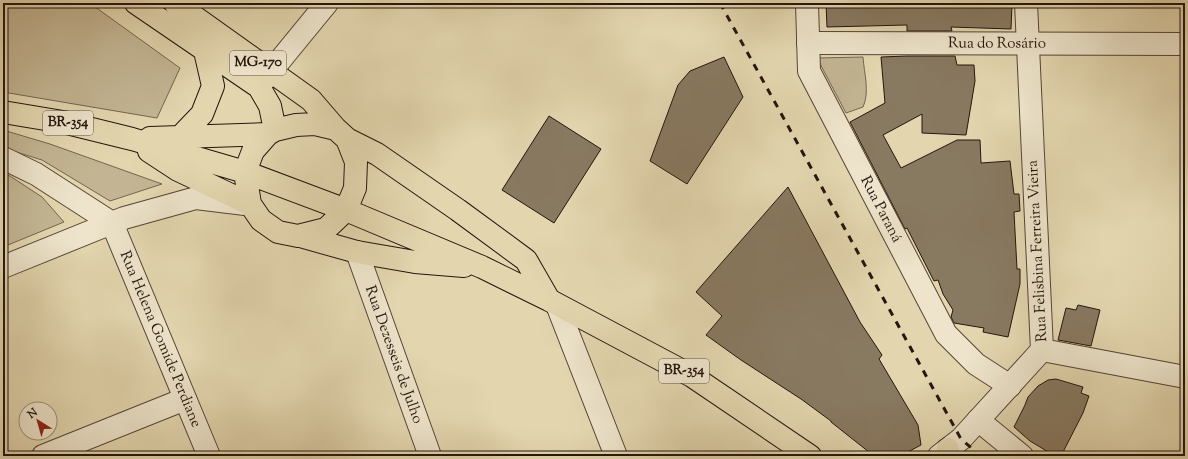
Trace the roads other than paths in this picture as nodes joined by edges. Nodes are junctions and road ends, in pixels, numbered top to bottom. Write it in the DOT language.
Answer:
graph roads {
  1 [pos="136,3"];
  2 [pos="175,3"];
  3 [pos="327,3"];
  4 [pos="807,3"];
  5 [pos="1026,3"];
  6 [pos="808,43"];
  7 [pos="1028,43"];
  8 [pos="1185,44"];
  9 [pos="205,51"];
  10 [pos="264,80"];
  11 [pos="3,112"];
  12 [pos="272,132"];
  13 [pos="342,134"];
  14 [pos="180,136"];
  15 [pos="132,139"];
  16 [pos="3,158"];
  17 [pos="245,172"];
  18 [pos="250,204"];
  19 [pos="346,210"];
  20 [pos="112,223"];
  21 [pos="298,236"];
  22 [pos="357,252"];
  23 [pos="3,267"];
  24 [pos="482,267"];
  25 [pos="553,302"];
  26 [pos="1042,350"];
  27 [pos="1185,377"];
  28 [pos="1010,386"];
  29 [pos="185,399"];
  30 [pos="978,420"];
  31 [pos="944,454"];
  32 [pos="44,456"];
  33 [pos="209,456"];
  34 [pos="430,456"];
  35 [pos="616,456"];
  36 [pos="810,456"];
  37 [pos="1022,456"];
  1 -- 9 [label="main road, MG-170"];
  2 -- 10 [label="main road, MG-170"];
  3 -- 10 [label="street"];
  4 -- 6 [label="street, Rua Paraná"];
  5 -- 7 [label="street, Rua Felisbina Ferreira Vieira"];
  6 -- 7 [label="street, Rua do Rosário"];
  6 -- 28 [label="street, Rua Paraná"];
  7 -- 8 [label="street, Rua do Rosário"];
  7 -- 26 [label="street, Rua Felisbina Ferreira Vieira"];
  9 -- 10 [label="main road, MG-170"];
  9 -- 14 [label="main road"];
  10 -- 12 [label="main road, MG-170"];
  10 -- 13 [label="main road, MG-170"];
  11 -- 15 [label="main road, BR-354"];
  12 -- 13 [label="main road"];
  12 -- 14 [label="main road"];
  12 -- 17 [label="main road"];
  13 -- 19 [label="main road"];
  13 -- 25 [label="main road"];
  14 -- 15 [label="main road"];
  15 -- 17 [label="main road, BR-354"];
  15 -- 18 [label="main road"];
  16 -- 20 [label="street"];
  17 -- 18 [label="main road"];
  17 -- 19 [label="main road, BR-354"];
  18 -- 20 [label="street"];
  18 -- 21 [label="main road"];
  19 -- 21 [label="main road"];
  19 -- 24 [label="main road, BR-354"];
  20 -- 23 [label="street"];
  20 -- 29 [label="street, Rua Helena Gomide Perdiane"];
  21 -- 22 [label="main road"];
  22 -- 24 [label="main road"];
  22 -- 34 [label="street, Rua Dezesseis de Julho"];
  24 -- 25 [label="main road, BR-354"];
  25 -- 35 [label="street"];
  25 -- 36 [label="main road, BR-354"];
  26 -- 27 [label="street"];
  26 -- 28 [label="street, Rua Felisbina Ferreira Vieira"];
  28 -- 30 [label="street, Rua Felisbina Ferreira Vieira"];
  29 -- 32 [label="street"];
  29 -- 33 [label="street, Rua Helena Gomide Perdiane"];
  30 -- 31 [label="street, Rua Felisbina Ferreira Vieira"];
  30 -- 37 [label="street"];
}
